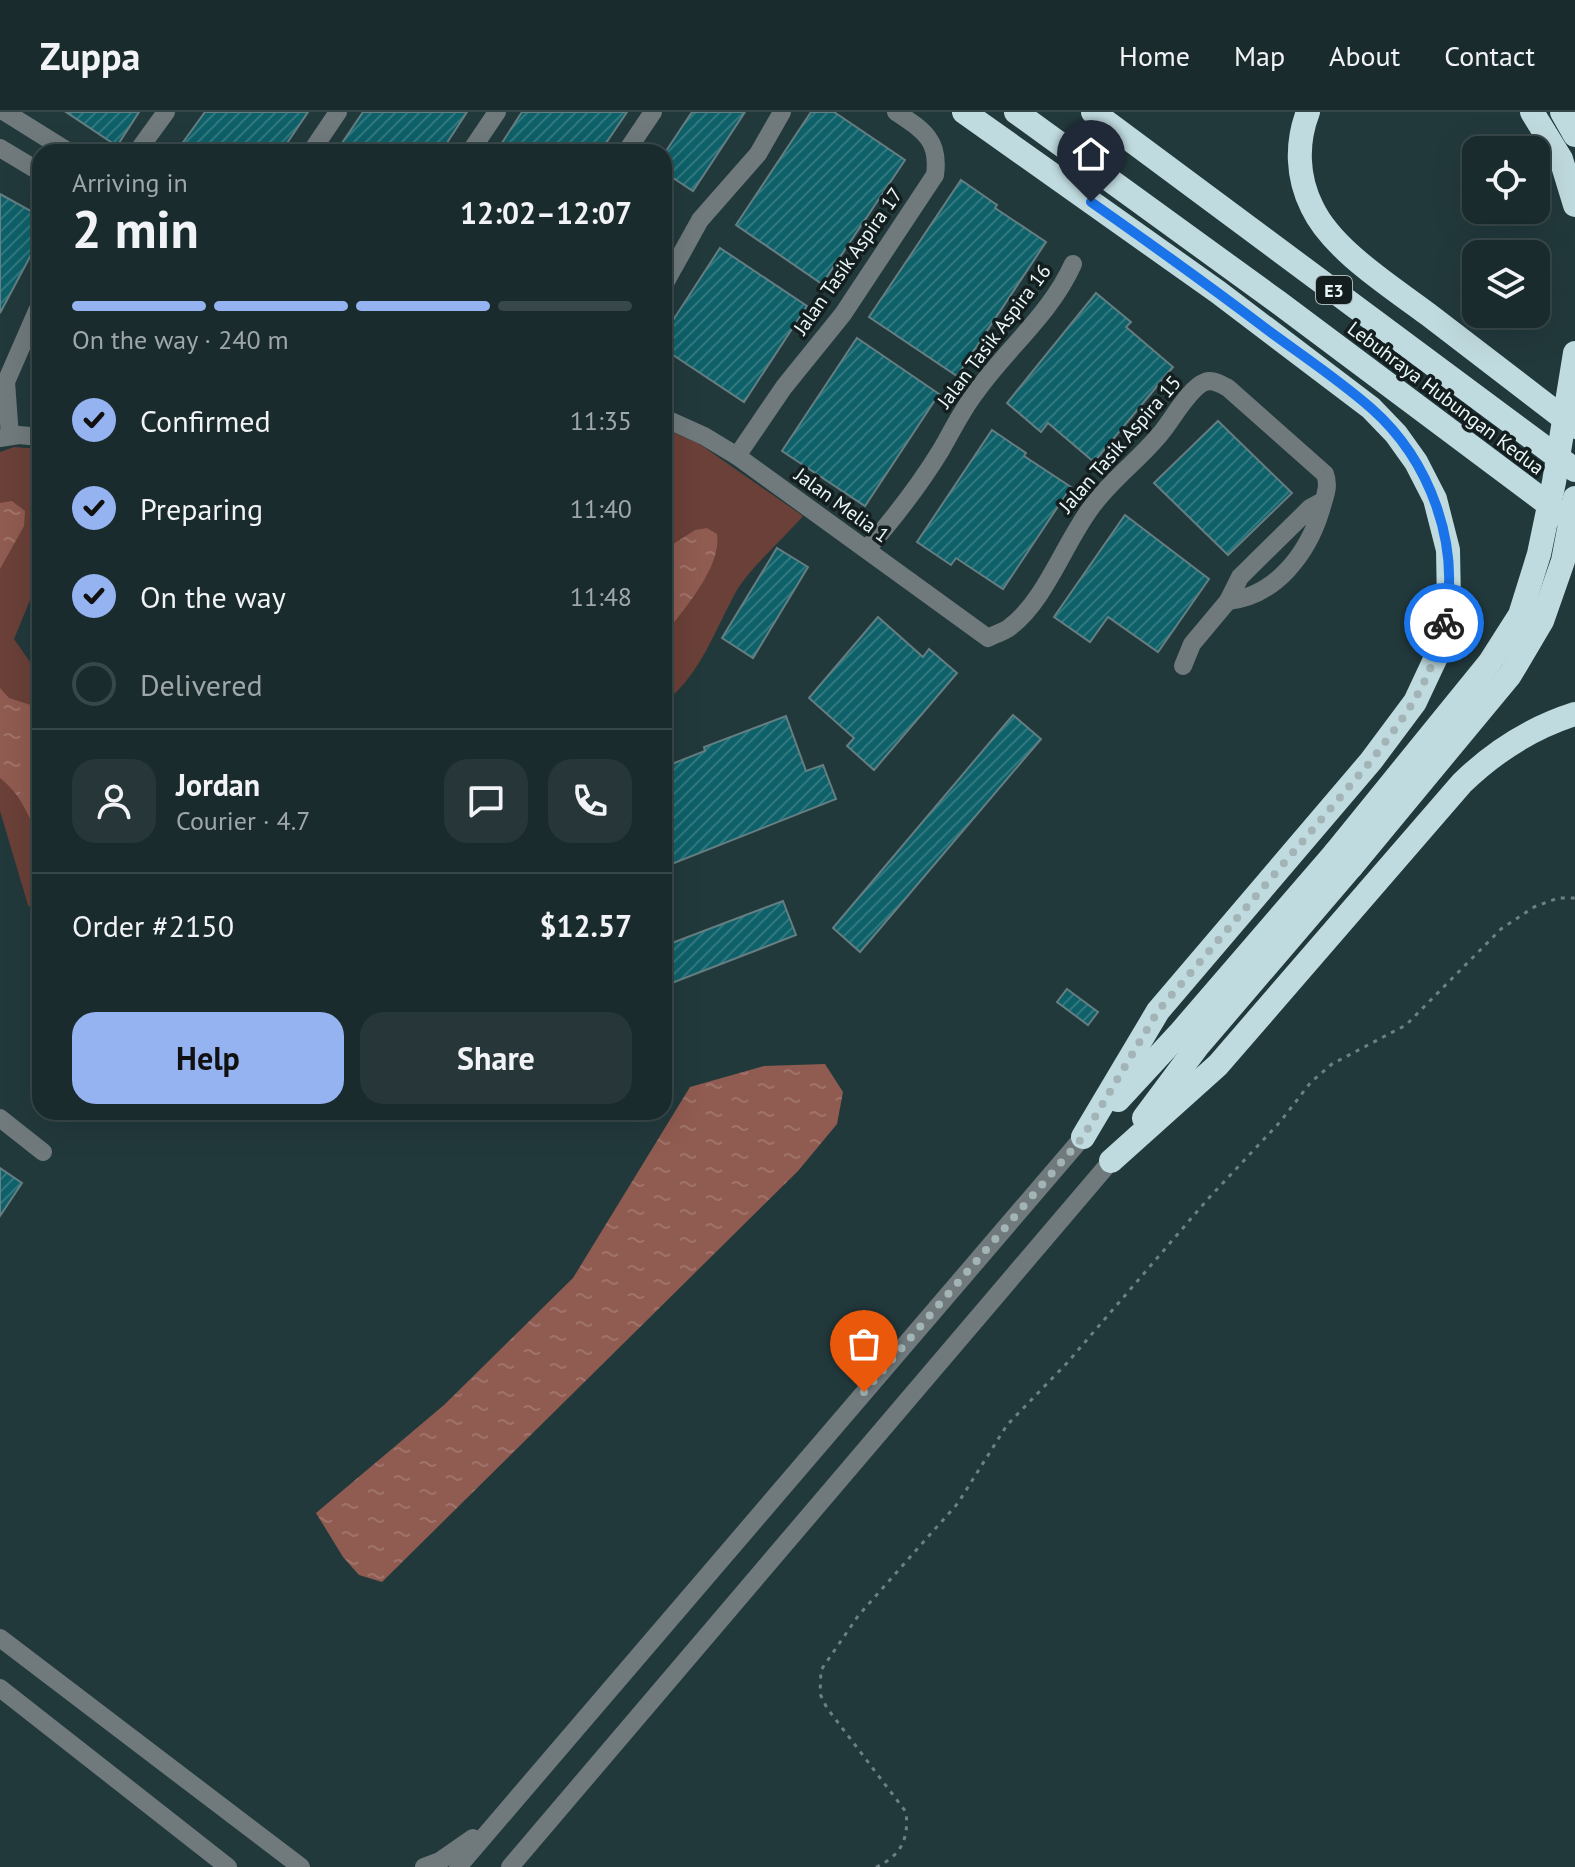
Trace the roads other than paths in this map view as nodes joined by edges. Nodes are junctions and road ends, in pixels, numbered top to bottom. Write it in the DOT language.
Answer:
graph roads {
  1 [pos="5,112"];
  2 [pos="166,112"];
  3 [pos="338,112"];
  4 [pos="497,112"];
  5 [pos="653,112"];
  6 [pos="782,112"];
  7 [pos="896,112"];
  8 [pos="964,112"];
  9 [pos="1016,112"];
  10 [pos="1093,112"];
  11 [pos="1308,112"];
  12 [pos="1532,112"];
  13 [pos="1562,112"];
  14 [pos="1575,135"];
  15 [pos="56,144"];
  16 [pos="143,144"];
  17 [pos="316,144"];
  18 [pos="475,144"];
  19 [pos="631,144"];
  20 [pos="0,148"];
  21 [pos="32,167"];
  22 [pos="1575,205"];
  23 [pos="1073,264"];
  24 [pos="672,271"];
  25 [pos="32,321"];
  26 [pos="1575,353"];
  27 [pos="3,394"];
  28 [pos="672,422"];
  29 [pos="1575,427"];
  30 [pos="5,437"];
  31 [pos="32,437"];
  32 [pos="737,456"];
  33 [pos="1575,470"];
  34 [pos="1575,498"];
  35 [pos="1323,501"];
  36 [pos="1575,525"];
  37 [pos="867,549"];
  38 [pos="1228,601"];
  39 [pos="988,638"];
  40 [pos="1183,666"];
  41 [pos="1575,714"];
  42 [pos="1344,860"];
  43 [pos="0,1118"];
  44 [pos="1083,1137"];
  45 [pos="43,1152"];
  46 [pos="1111,1161"];
  47 [pos="0,1638"];
  48 [pos="0,1688"];
  49 [pos="492,1824"];
  50 [pos="528,1846"];
  51 [pos="303,1865"];
  52 [pos="228,1867"];
  53 [pos="424,1867"];
  54 [pos="458,1867"];
  55 [pos="510,1867"];
  56 [pos="519,1867"];
  1 -- 15 [label="street"];
  2 -- 16 [label="street"];
  3 -- 17 [label="street"];
  4 -- 18 [label="street"];
  5 -- 19 [label="street"];
  6 -- 24 [label="street"];
  7 -- 32 [label="street, Jalan Tasik Aspira 17"];
  8 -- 44 [label="highway"];
  9 -- 36 [label="highway, Lebuhraya Hubungan Kedua / E3"];
  10 -- 33 [label="highway, Lebuhraya Hubungan Kedua / E3"];
  11 -- 29 [label="highway"];
  12 -- 22 [label="highway"];
  13 -- 14 [label="highway"];
  20 -- 21 [label="street"];
  23 -- 37 [label="street, Jalan Tasik Aspira 16"];
  25 -- 27 [label="street"];
  26 -- 42 [label="highway, bridge"];
  27 -- 30 [label="street"];
  28 -- 32 [label="street, Jalan Melia 1"];
  30 -- 31 [label="street"];
  32 -- 37 [label="street, Jalan Melia 1"];
  34 -- 42 [label="highway, bridge"];
  35 -- 38 [label="street"];
  35 -- 38 [label="street"];
  35 -- 39 [label="street, Jalan Tasik Aspira 15"];
  37 -- 39 [label="street, Jalan Melia 1"];
  38 -- 40 [label="street"];
  41 -- 46 [label="highway"];
  42 -- 44 [label="highway"];
  42 -- 46 [label="highway"];
  43 -- 45 [label="street"];
  44 -- 49 [label="street"];
  46 -- 50 [label="street"];
  47 -- 51 [label="street"];
  48 -- 52 [label="street"];
  49 -- 53 [label="street"];
  49 -- 54 [label="street"];
  50 -- 55 [label="street"];
  50 -- 56 [label="street"];
}
